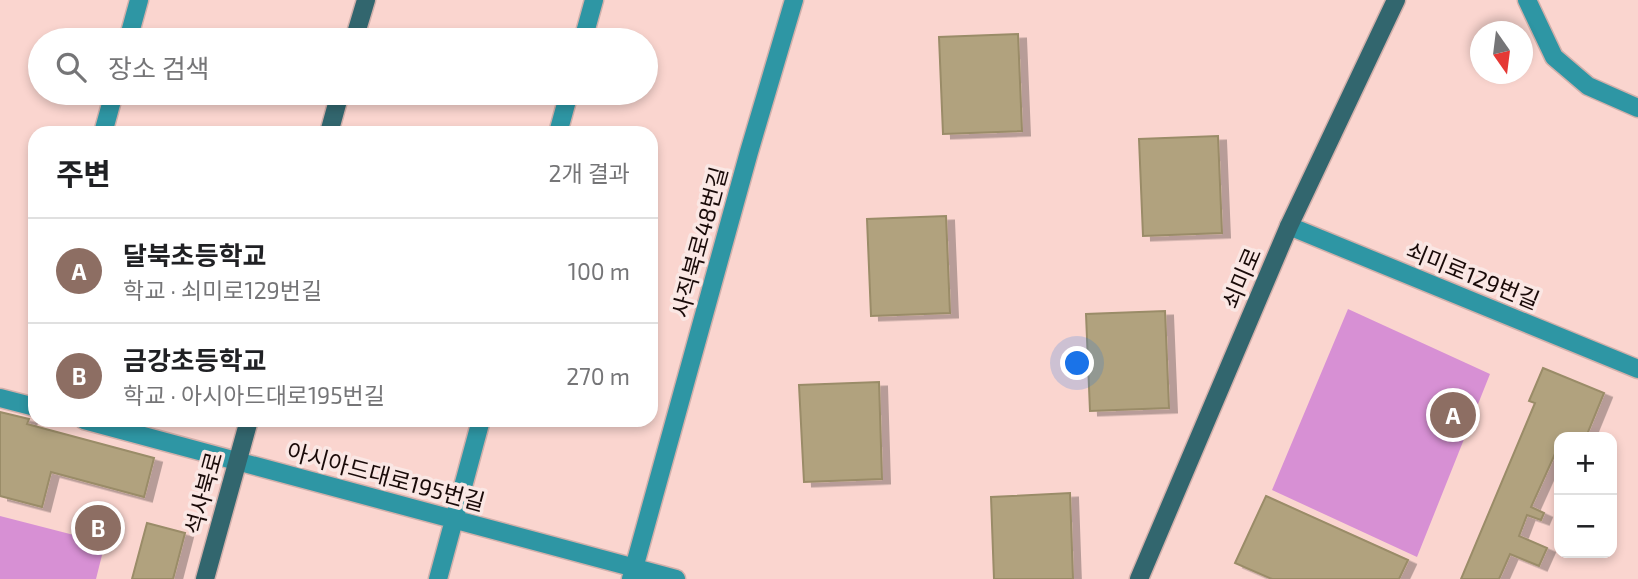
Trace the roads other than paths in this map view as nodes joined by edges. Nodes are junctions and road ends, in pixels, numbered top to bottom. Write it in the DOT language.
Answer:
graph roads {
  1 [pos="139,0"];
  2 [pos="366,0"];
  3 [pos="594,0"];
  4 [pos="794,0"];
  5 [pos="1396,0"];
  6 [pos="1527,0"];
  7 [pos="131,28"];
  8 [pos="358,28"];
  9 [pos="586,28"];
  10 [pos="111,105"];
  11 [pos="337,105"];
  12 [pos="566,105"];
  13 [pos="1638,107"];
  14 [pos="105,126"];
  15 [pos="331,126"];
  16 [pos="560,126"];
  17 [pos="1289,226"];
  18 [pos="1638,369"];
  19 [pos="0,398"];
  20 [pos="28,400"];
  21 [pos="110,427"];
  22 [pos="247,427"];
  23 [pos="479,427"];
  24 [pos="237,461"];
  25 [pos="454,519"];
  26 [pos="632,573"];
  27 [pos="205,579"];
  28 [pos="438,579"];
  29 [pos="676,579"];
  30 [pos="1139,579"];
  1 -- 7 [label="street"];
  2 -- 8 [label="main road"];
  3 -- 9 [label="street"];
  4 -- 26 [label="street, 사직북로48번길"];
  5 -- 17 [label="main road, 쇠미로"];
  6 -- 13 [label="street"];
  10 -- 14 [label="street"];
  11 -- 15 [label="main road"];
  12 -- 16 [label="street"];
  17 -- 18 [label="street, 쇠미로129번길"];
  17 -- 30 [label="main road, 쇠미로"];
  19 -- 20 [label="street"];
  21 -- 24 [label="street, 아시아드대로195번길"];
  22 -- 24 [label="main road, 석사북로"];
  23 -- 25 [label="street"];
  24 -- 25 [label="street, 아시아드대로195번길"];
  24 -- 27 [label="main road, 석사북로"];
  25 -- 26 [label="street, 아시아드대로195번길"];
  25 -- 28 [label="street"];
  26 -- 29 [label="street, 아시아드대로195번길"];
}
